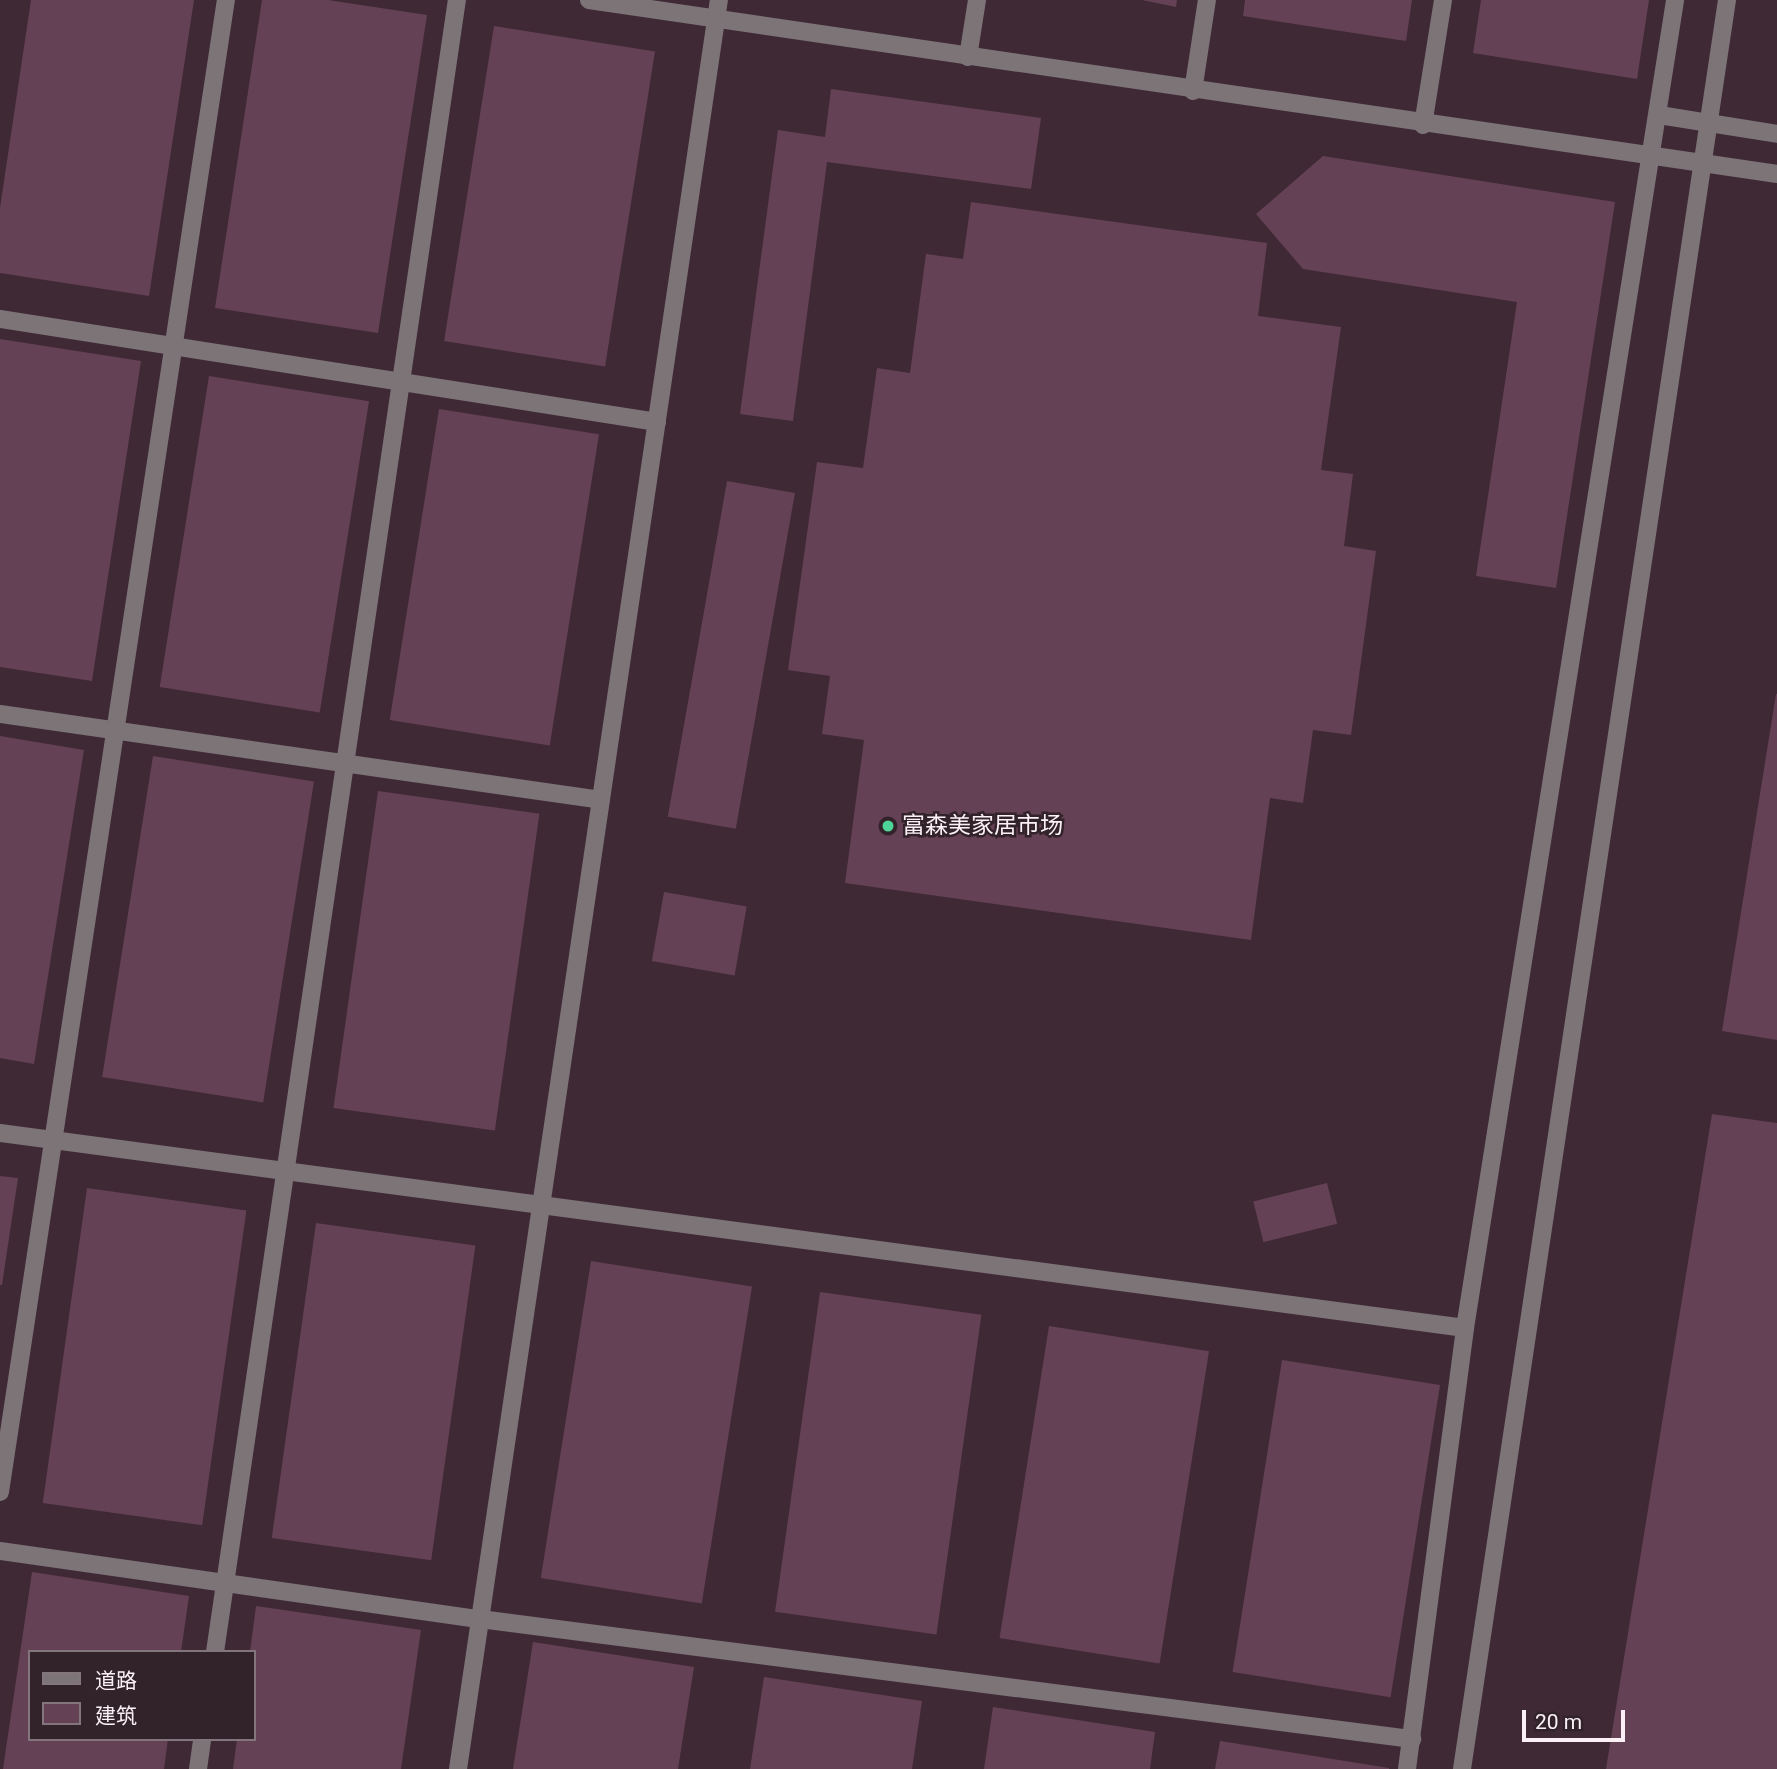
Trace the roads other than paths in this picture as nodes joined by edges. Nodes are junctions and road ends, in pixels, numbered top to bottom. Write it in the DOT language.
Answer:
graph roads {
  1 [pos="226,0"];
  2 [pos="457,0"];
  3 [pos="589,0"];
  4 [pos="719,0"];
  5 [pos="976,0"];
  6 [pos="1207,0"];
  7 [pos="1443,0"];
  8 [pos="1675,0"];
  9 [pos="1727,0"];
  10 [pos="716,19"];
  11 [pos="968,57"];
  12 [pos="1193,91"];
  13 [pos="1659,115"];
  14 [pos="1707,122"];
  15 [pos="1423,125"];
  16 [pos="1777,134"];
  17 [pos="1647,151"];
  18 [pos="1701,161"];
  19 [pos="1777,174"];
  20 [pos="0,319"];
  21 [pos="175,344"];
  22 [pos="401,380"];
  23 [pos="657,422"];
  24 [pos="0,714"];
  25 [pos="116,731"];
  26 [pos="345,764"];
  27 [pos="601,800"];
  28 [pos="0,1133"];
  29 [pos="54,1140"];
  30 [pos="285,1173"];
  31 [pos="540,1208"];
  32 [pos="1465,1328"];
  33 [pos="0,1492"];
  34 [pos="0,1551"];
  35 [pos="225,1583"];
  36 [pos="480,1619"];
  37 [pos="215,1650"];
  38 [pos="1412,1739"];
  39 [pos="202,1741"];
  40 [pos="198,1769"];
  41 [pos="458,1769"];
  42 [pos="1408,1769"];
  43 [pos="1462,1769"];
  1 -- 21 [label="street"];
  2 -- 22 [label="street"];
  3 -- 10 [label="street"];
  4 -- 10 [label="street"];
  5 -- 11 [label="street"];
  6 -- 12 [label="street"];
  7 -- 15 [label="street"];
  8 -- 13 [label="street"];
  9 -- 14 [label="street"];
  10 -- 11 [label="street"];
  10 -- 23 [label="street"];
  11 -- 12 [label="street"];
  12 -- 15 [label="street"];
  13 -- 14 [label="street"];
  13 -- 17 [label="street"];
  14 -- 16 [label="street"];
  14 -- 18 [label="street"];
  15 -- 17 [label="street"];
  17 -- 18 [label="street"];
  17 -- 32 [label="street"];
  18 -- 19 [label="street"];
  18 -- 43 [label="street"];
  20 -- 21 [label="street"];
  21 -- 22 [label="street"];
  21 -- 25 [label="street"];
  22 -- 23 [label="street"];
  22 -- 26 [label="street"];
  23 -- 27 [label="street"];
  24 -- 25 [label="street"];
  25 -- 26 [label="street"];
  25 -- 29 [label="street"];
  26 -- 27 [label="street"];
  26 -- 30 [label="street"];
  27 -- 31 [label="street"];
  28 -- 29 [label="street"];
  29 -- 30 [label="street"];
  29 -- 33 [label="street"];
  30 -- 31 [label="street"];
  30 -- 35 [label="street"];
  31 -- 32 [label="street"];
  31 -- 36 [label="street"];
  32 -- 38 [label="street"];
  34 -- 35 [label="street"];
  35 -- 36 [label="street"];
  35 -- 37 [label="street"];
  36 -- 38 [label="street"];
  36 -- 41 [label="street"];
  38 -- 42 [label="street"];
  39 -- 40 [label="street"];
}
